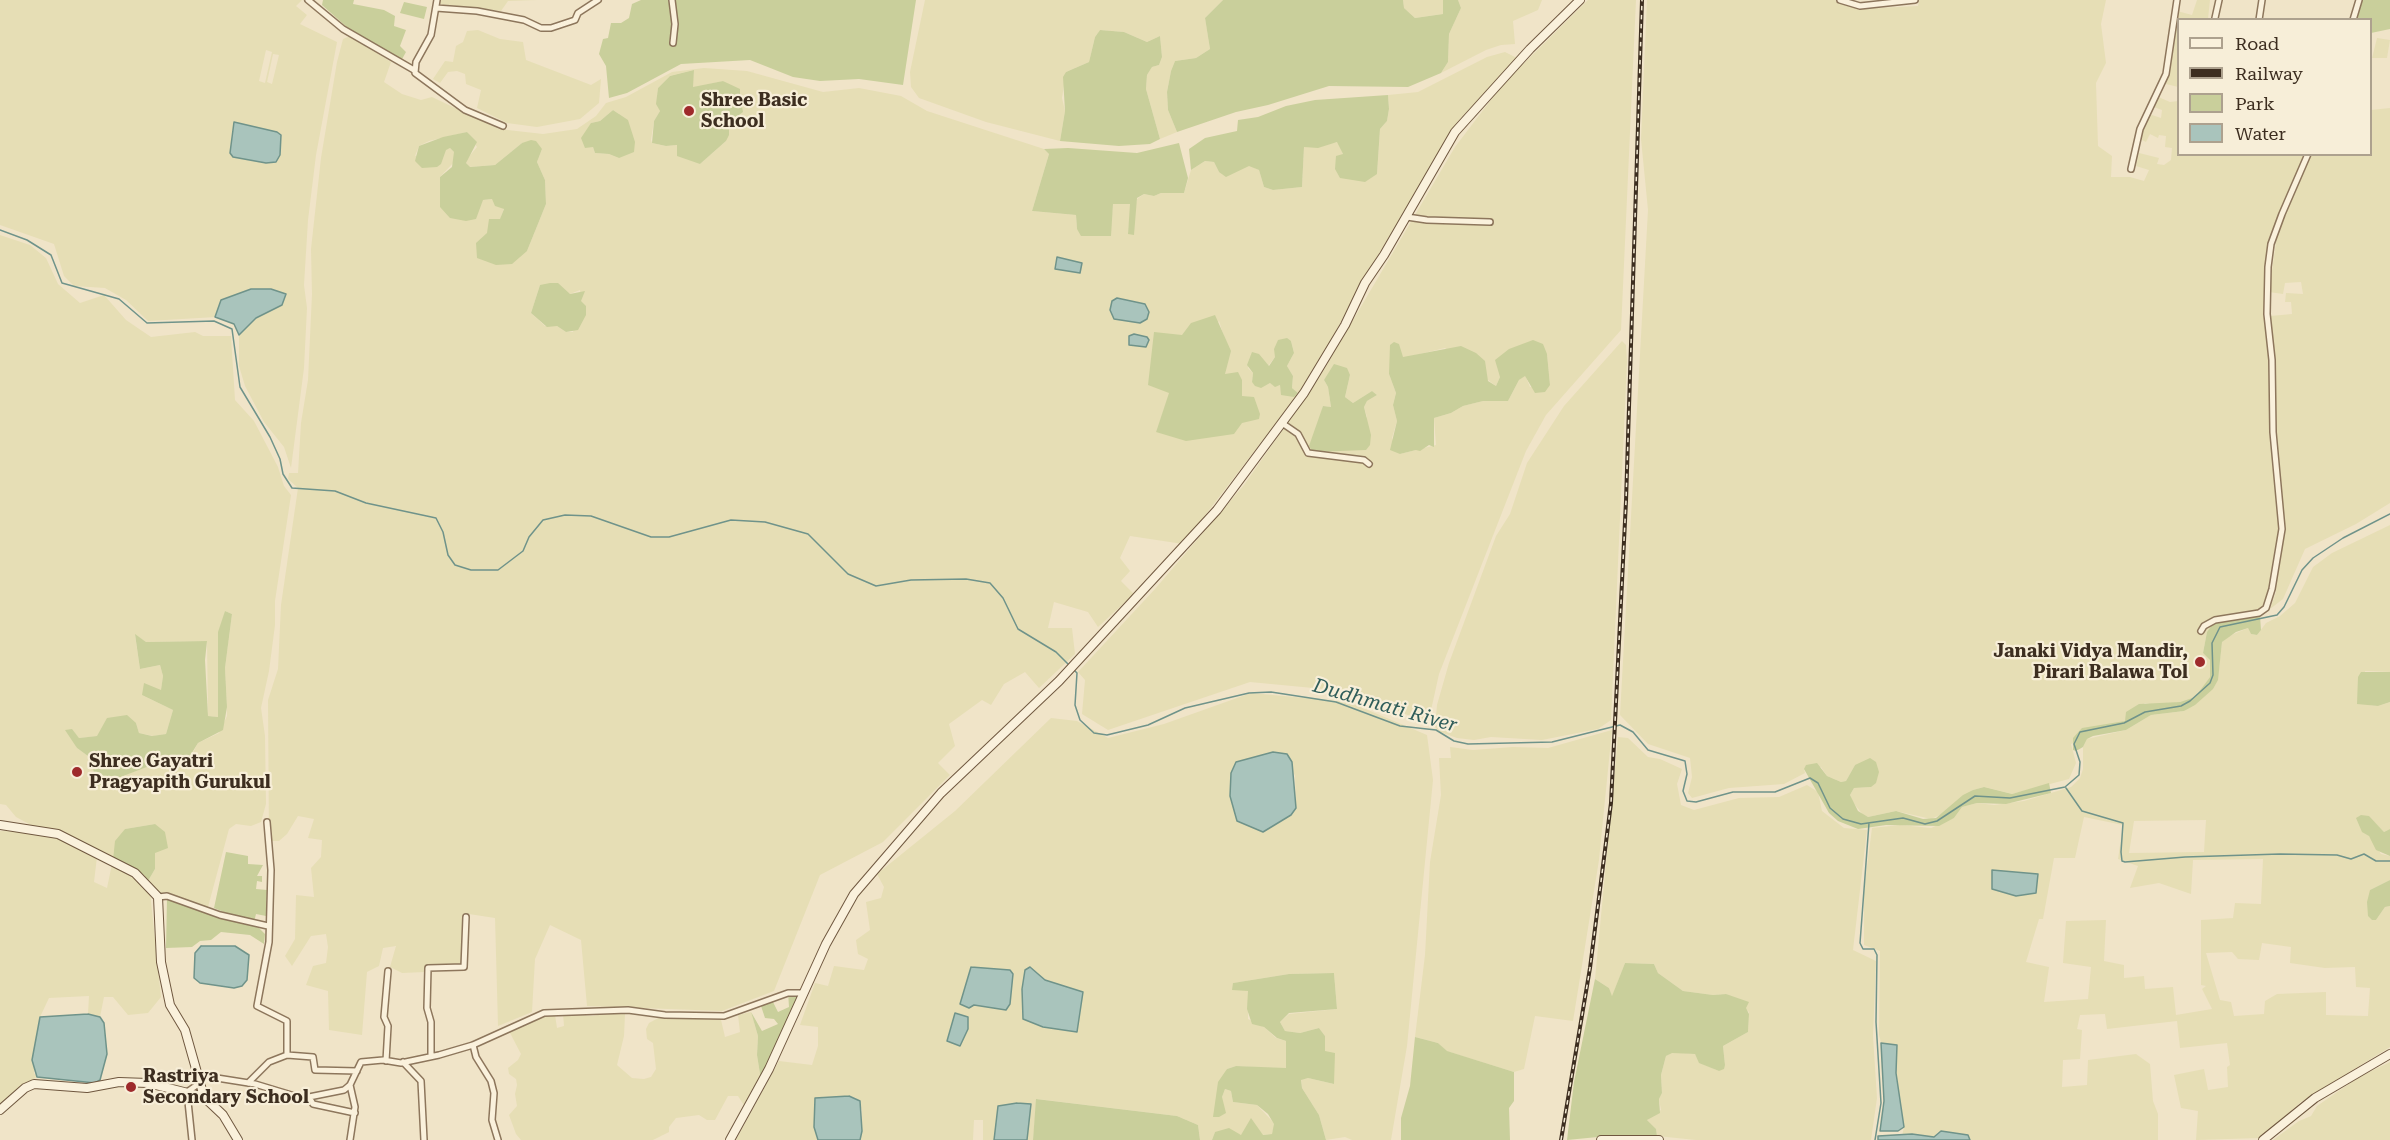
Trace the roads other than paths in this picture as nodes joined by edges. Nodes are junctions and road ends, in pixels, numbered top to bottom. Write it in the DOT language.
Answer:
graph roads {
  1 [pos="308,0"];
  2 [pos="437,0"];
  3 [pos="598,0"];
  4 [pos="672,0"];
  5 [pos="1580,0"];
  6 [pos="1840,0"];
  7 [pos="1915,0"];
  8 [pos="2177,0"];
  9 [pos="2219,0"];
  10 [pos="2262,0"];
  11 [pos="2360,0"];
  12 [pos="436,8"];
  13 [pos="2215,18"];
  14 [pos="2259,18"];
  15 [pos="2354,18"];
  16 [pos="673,43"];
  17 [pos="414,70"];
  18 [pos="503,126"];
  19 [pos="2307,156"];
  20 [pos="2131,170"];
  21 [pos="1407,217"];
  22 [pos="1490,222"];
  23 [pos="1282,423"];
  24 [pos="1369,464"];
  25 [pos="2201,631"];
  26 [pos="267,822"];
  27 [pos="0,825"];
  28 [pos="158,897"];
  29 [pos="466,917"];
  30 [pos="267,926"];
  31 [pos="388,971"];
  32 [pos="804,993"];
  33 [pos="474,1044"];
  34 [pos="2390,1054"];
  35 [pos="287,1055"];
  36 [pos="431,1056"];
  37 [pos="386,1061"];
  38 [pos="403,1062"];
  39 [pos="357,1071"];
  40 [pos="199,1079"];
  41 [pos="248,1083"];
  42 [pos="350,1085"];
  43 [pos="187,1092"];
  44 [pos="204,1097"];
  45 [pos="309,1097"];
  46 [pos="0,1110"];
  47 [pos="355,1113"];
  48 [pos="192,1140"];
  49 [pos="238,1140"];
  50 [pos="350,1140"];
  51 [pos="424,1140"];
  52 [pos="498,1140"];
  53 [pos="730,1140"];
  54 [pos="1601,1140"];
  55 [pos="1659,1140"];
  56 [pos="2262,1140"];
  1 -- 17 [label="street"];
  2 -- 12 [label="street"];
  3 -- 12 [label="street"];
  4 -- 16 [label="street"];
  5 -- 21 [label="main road"];
  6 -- 7 [label="street"];
  8 -- 20 [label="street"];
  9 -- 13 [label="street"];
  10 -- 14 [label="street"];
  11 -- 15 [label="street"];
  12 -- 17 [label="street"];
  17 -- 18 [label="street"];
  19 -- 25 [label="street"];
  21 -- 22 [label="street"];
  21 -- 23 [label="main road"];
  23 -- 24 [label="street"];
  23 -- 32 [label="main road"];
  26 -- 30 [label="street"];
  27 -- 28 [label="main road"];
  28 -- 30 [label="street"];
  28 -- 40 [label="main road"];
  29 -- 36 [label="street"];
  30 -- 35 [label="street"];
  31 -- 37 [label="street"];
  32 -- 33 [label="street"];
  32 -- 53 [label="main road"];
  33 -- 36 [label="street"];
  33 -- 52 [label="street"];
  34 -- 56 [label="main road"];
  35 -- 39 [label="street"];
  35 -- 41 [label="street"];
  36 -- 38 [label="street"];
  37 -- 38 [label="street"];
  37 -- 39 [label="street"];
  38 -- 51 [label="street"];
  39 -- 42 [label="street"];
  40 -- 41 [label="street"];
  40 -- 43 [label="street"];
  40 -- 44 [label="main road"];
  41 -- 45 [label="street"];
  42 -- 45 [label="street"];
  42 -- 47 [label="street"];
  43 -- 44 [label="main road"];
  43 -- 46 [label="main road"];
  43 -- 48 [label="street"];
  44 -- 49 [label="main road"];
  45 -- 47 [label="street"];
  47 -- 50 [label="street"];
  54 -- 55 [label="main road"];
}
